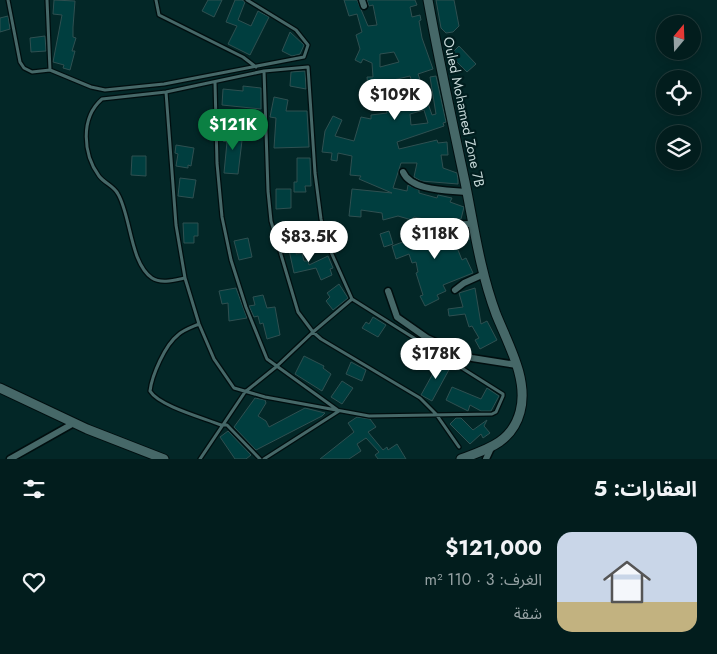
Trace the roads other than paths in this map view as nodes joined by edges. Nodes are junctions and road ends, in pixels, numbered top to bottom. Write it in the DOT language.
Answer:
graph roads {
  1 [pos="8,0"];
  2 [pos="47,0"];
  3 [pos="156,0"];
  4 [pos="247,0"];
  5 [pos="428,0"];
  6 [pos="256,67"];
  7 [pos="50,70"];
  8 [pos="264,71"];
  9 [pos="215,82"];
  10 [pos="166,92"];
  11 [pos="403,172"];
  12 [pos="467,192"];
  13 [pos="472,224"];
  14 [pos="413,225"];
  15 [pos="484,274"];
  16 [pos="185,278"];
  17 [pos="455,290"];
  18 [pos="388,291"];
  19 [pos="352,300"];
  20 [pos="199,324"];
  21 [pos="313,332"];
  22 [pos="517,365"];
  23 [pos="276,367"];
  24 [pos="0,388"];
  25 [pos="245,392"];
  26 [pos="339,411"];
  27 [pos="436,414"];
  28 [pos="74,423"];
  29 [pos="221,425"];
  30 [pos="492,446"];
  31 [pos="459,447"];
  32 [pos="10,459"];
  33 [pos="164,459"];
  34 [pos="200,459"];
  35 [pos="262,459"];
  36 [pos="461,459"];
  37 [pos="486,459"];
  1 -- 7 [label="lane"];
  2 -- 7 [label="lane"];
  3 -- 6 [label="lane"];
  4 -- 6 [label="lane"];
  5 -- 12 [label="main road, Ouled Mohamed Zone 7B"];
  6 -- 7 [label="lane"];
  8 -- 9 [label="lane"];
  8 -- 19 [label="lane"];
  8 -- 21 [label="lane"];
  9 -- 10 [label="lane"];
  9 -- 23 [label="lane"];
  10 -- 16 [label="lane"];
  10 -- 16 [label="lane"];
  11 -- 12 [label="street"];
  12 -- 13 [label="main road, Ouled Mohamed Zone 7B"];
  13 -- 14 [label="street"];
  13 -- 15 [label="main road, Ouled Mohamed Zone 7B"];
  15 -- 17 [label="street"];
  15 -- 22 [label="main road, Ouled Mohamed Zone 7B"];
  16 -- 20 [label="lane"];
  18 -- 22 [label="street"];
  19 -- 21 [label="lane"];
  19 -- 27 [label="lane"];
  20 -- 25 [label="lane"];
  20 -- 29 [label="lane"];
  21 -- 23 [label="lane"];
  21 -- 27 [label="lane"];
  22 -- 30 [label="main road, Ouled Mohamed Zone 7B"];
  23 -- 25 [label="lane"];
  23 -- 26 [label="lane"];
  24 -- 28 [label="main road"];
  25 -- 26 [label="lane"];
  25 -- 29 [label="lane"];
  26 -- 27 [label="lane"];
  26 -- 35 [label="lane"];
  27 -- 31 [label="lane"];
  28 -- 32 [label="street"];
  28 -- 33 [label="main road"];
  29 -- 34 [label="lane"];
  29 -- 35 [label="lane"];
  30 -- 36 [label="main road, Ouled Mohamed Zone 7B"];
  30 -- 37 [label="street"];
}
